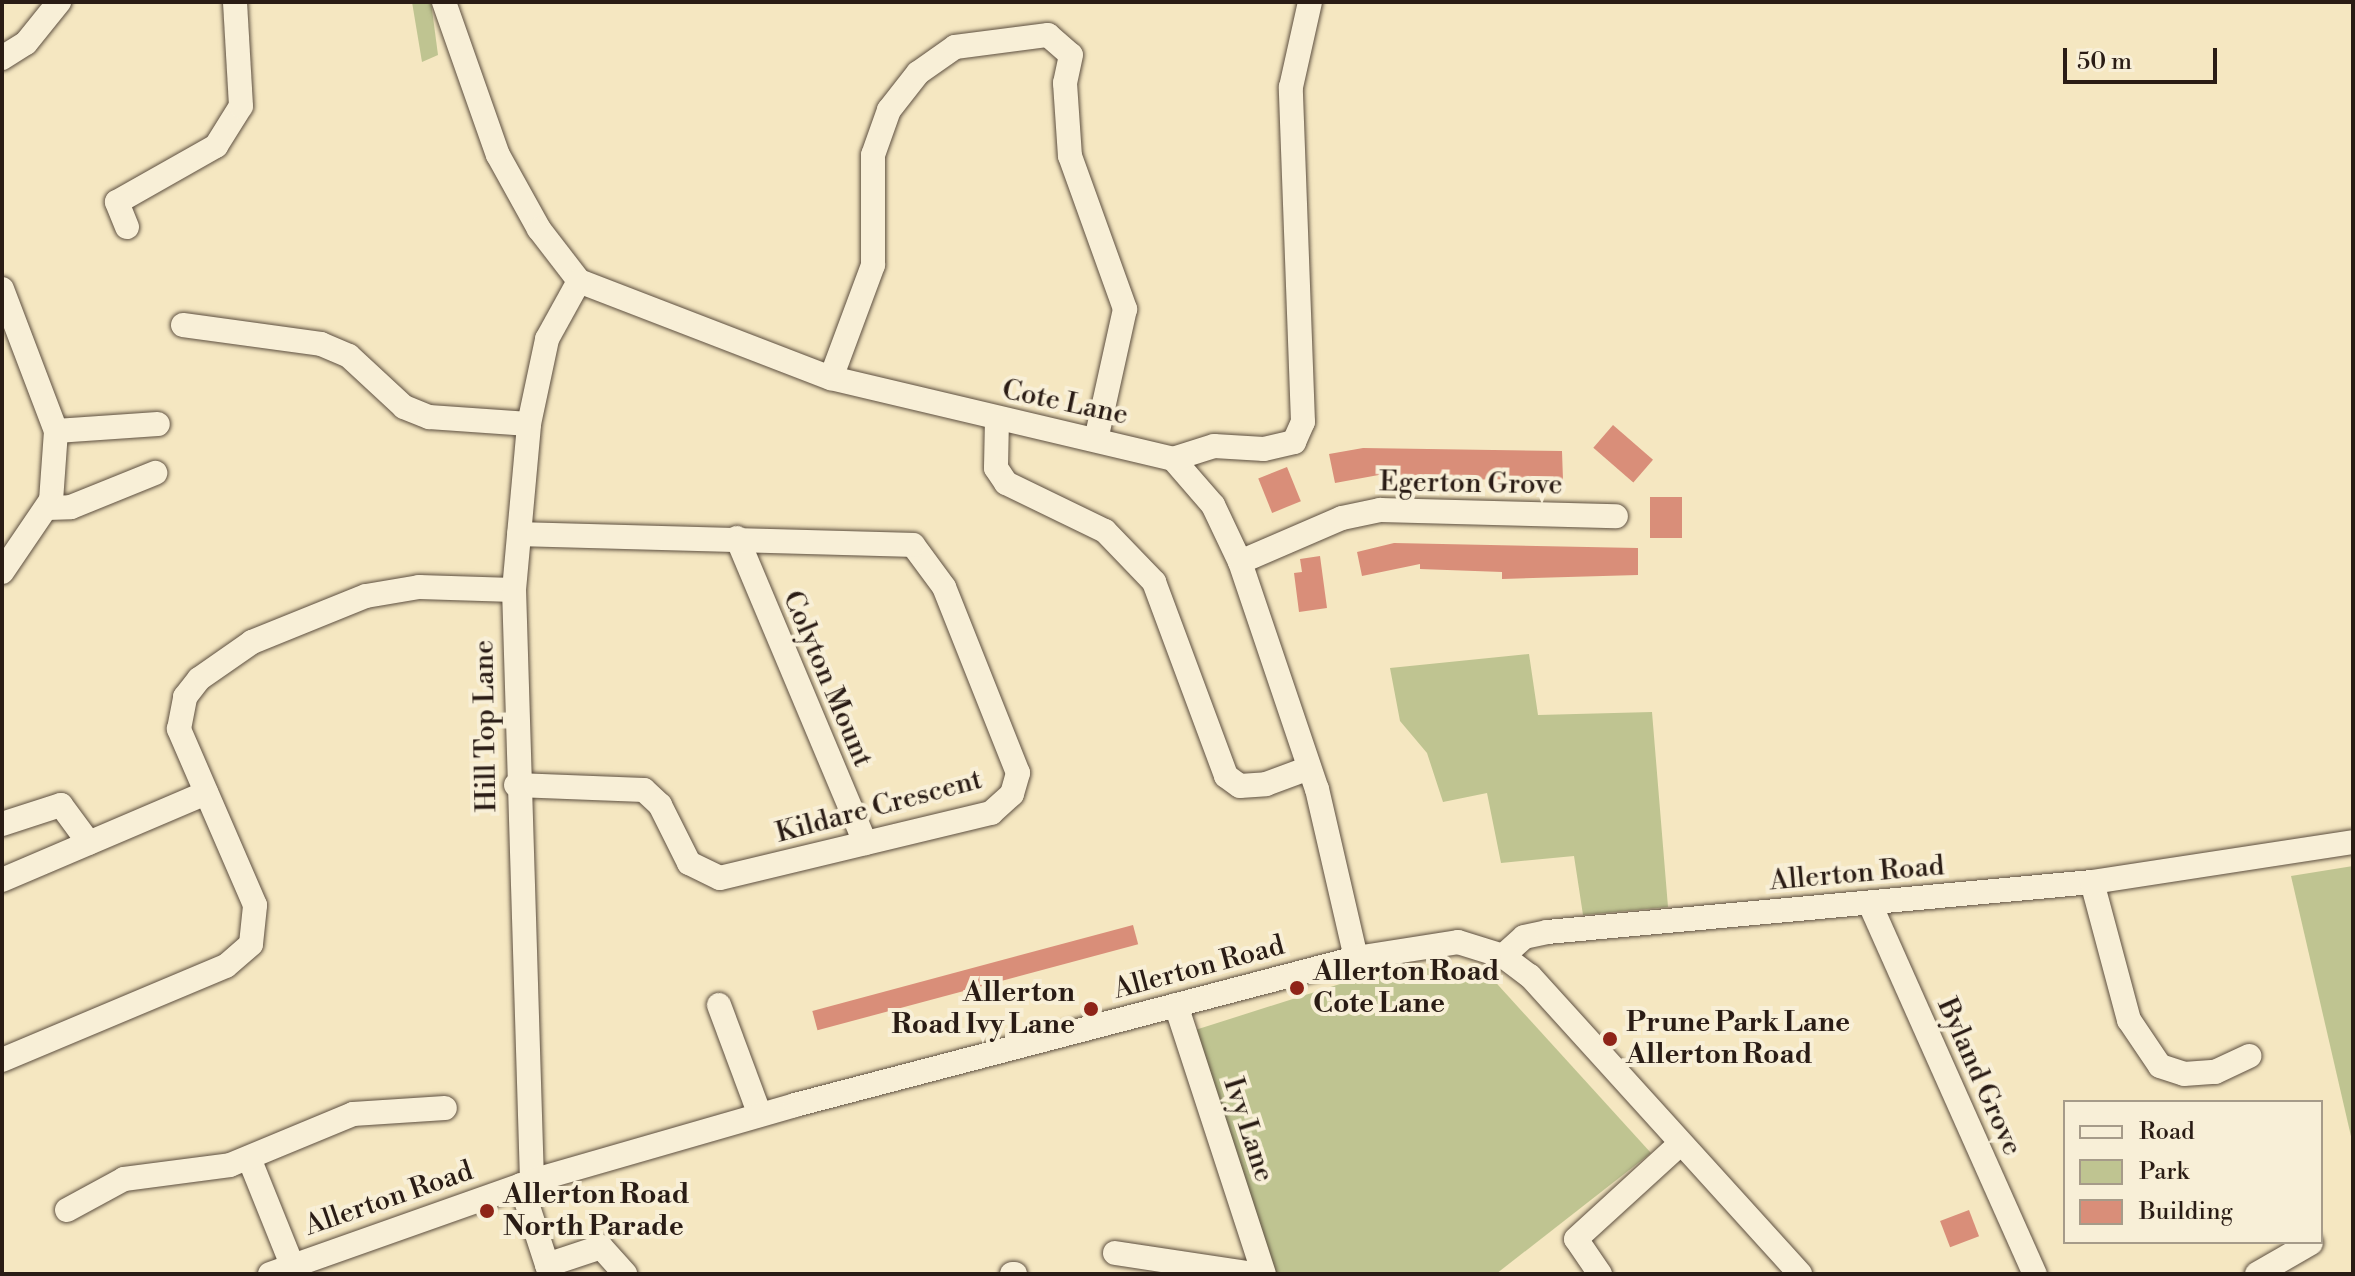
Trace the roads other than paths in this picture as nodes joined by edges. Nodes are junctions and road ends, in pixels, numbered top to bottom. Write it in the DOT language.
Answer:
graph roads {
  1 [pos="59,2"];
  2 [pos="235,2"];
  3 [pos="444,2"];
  4 [pos="1310,2"];
  5 [pos="2,58"];
  6 [pos="127,227"];
  7 [pos="579,281"];
  8 [pos="2,289"];
  9 [pos="183,325"];
  10 [pos="11,335"];
  11 [pos="831,378"];
  12 [pos="997,419"];
  13 [pos="158,424"];
  14 [pos="529,424"];
  15 [pos="56,431"];
  16 [pos="1096,440"];
  17 [pos="1173,459"];
  18 [pos="155,473"];
  19 [pos="47,508"];
  20 [pos="1616,516"];
  21 [pos="519,534"];
  22 [pos="737,538"];
  23 [pos="1240,562"];
  24 [pos="2,572"];
  25 [pos="514,590"];
  26 [pos="1309,768"];
  27 [pos="516,785"];
  28 [pos="206,793"];
  29 [pos="2,824"];
  30 [pos="2353,842"];
  31 [pos="89,843"];
  32 [pos="865,843"];
  33 [pos="2,880"];
  34 [pos="2092,882"];
  35 [pos="1870,904"];
  36 [pos="1503,956"];
  37 [pos="1356,958"];
  38 [pos="719,1005"];
  39 [pos="1176,1005"];
  40 [pos="2249,1056"];
  41 [pos="2,1060"];
  42 [pos="445,1108"];
  43 [pos="760,1115"];
  44 [pos="1680,1144"];
  45 [pos="249,1158"];
  46 [pos="527,1183"];
  47 [pos="67,1210"];
  48 [pos="2309,1244"];
  49 [pos="1115,1253"];
  50 [pos="281,1269"];
  51 [pos="548,1270"];
  52 [pos="625,1274"];
  53 [pos="1254,1274"];
  54 [pos="1264,1274"];
  55 [pos="1600,1274"];
  56 [pos="1800,1274"];
  57 [pos="2035,1274"];
  58 [pos="2257,1274"];
  1 -- 5 [label="street"];
  2 -- 6 [label="street"];
  3 -- 7 [label="street"];
  4 -- 17 [label="street"];
  7 -- 11 [label="street, Cote Lane"];
  7 -- 14 [label="street, Hill Top Lane"];
  8 -- 10 [label="street"];
  9 -- 14 [label="street"];
  10 -- 15 [label="street"];
  11 -- 12 [label="street, Cote Lane"];
  11 -- 16 [label="street"];
  12 -- 16 [label="street, Cote Lane"];
  12 -- 26 [label="street"];
  13 -- 15 [label="street"];
  14 -- 21 [label="street, Hill Top Lane"];
  15 -- 19 [label="street"];
  16 -- 17 [label="street, Cote Lane"];
  17 -- 23 [label="street"];
  18 -- 19 [label="street"];
  19 -- 24 [label="street"];
  20 -- 23 [label="street, Egerton Grove"];
  21 -- 22 [label="street, Kildare Crescent"];
  21 -- 25 [label="street, Hill Top Lane"];
  22 -- 32 [label="street, Colyton Mount"];
  22 -- 32 [label="street, Kildare Crescent"];
  23 -- 26 [label="street"];
  25 -- 27 [label="street, Hill Top Lane"];
  25 -- 28 [label="street"];
  26 -- 37 [label="street"];
  27 -- 32 [label="street, Kildare Crescent"];
  27 -- 46 [label="street, Hill Top Lane"];
  28 -- 31 [label="street"];
  28 -- 41 [label="street"];
  29 -- 31 [label="street"];
  30 -- 34 [label="street, Allerton Road"];
  31 -- 33 [label="street"];
  34 -- 35 [label="street, Allerton Road"];
  34 -- 40 [label="street"];
  35 -- 36 [label="street, Allerton Road"];
  35 -- 57 [label="street, Byland Grove"];
  36 -- 37 [label="street, Allerton Road"];
  36 -- 44 [label="street"];
  37 -- 39 [label="street, Allerton Road"];
  38 -- 43 [label="street"];
  39 -- 43 [label="street, Allerton Road"];
  39 -- 54 [label="street, Ivy Lane"];
  42 -- 45 [label="street"];
  43 -- 46 [label="street, Allerton Road"];
  44 -- 55 [label="street"];
  44 -- 56 [label="street"];
  45 -- 47 [label="street"];
  45 -- 50 [label="street"];
  46 -- 50 [label="street, Allerton Road"];
  46 -- 51 [label="street, Hill Top Lane"];
  48 -- 58 [label="street"];
  49 -- 53 [label="street"];
  51 -- 52 [label="street"];
}
